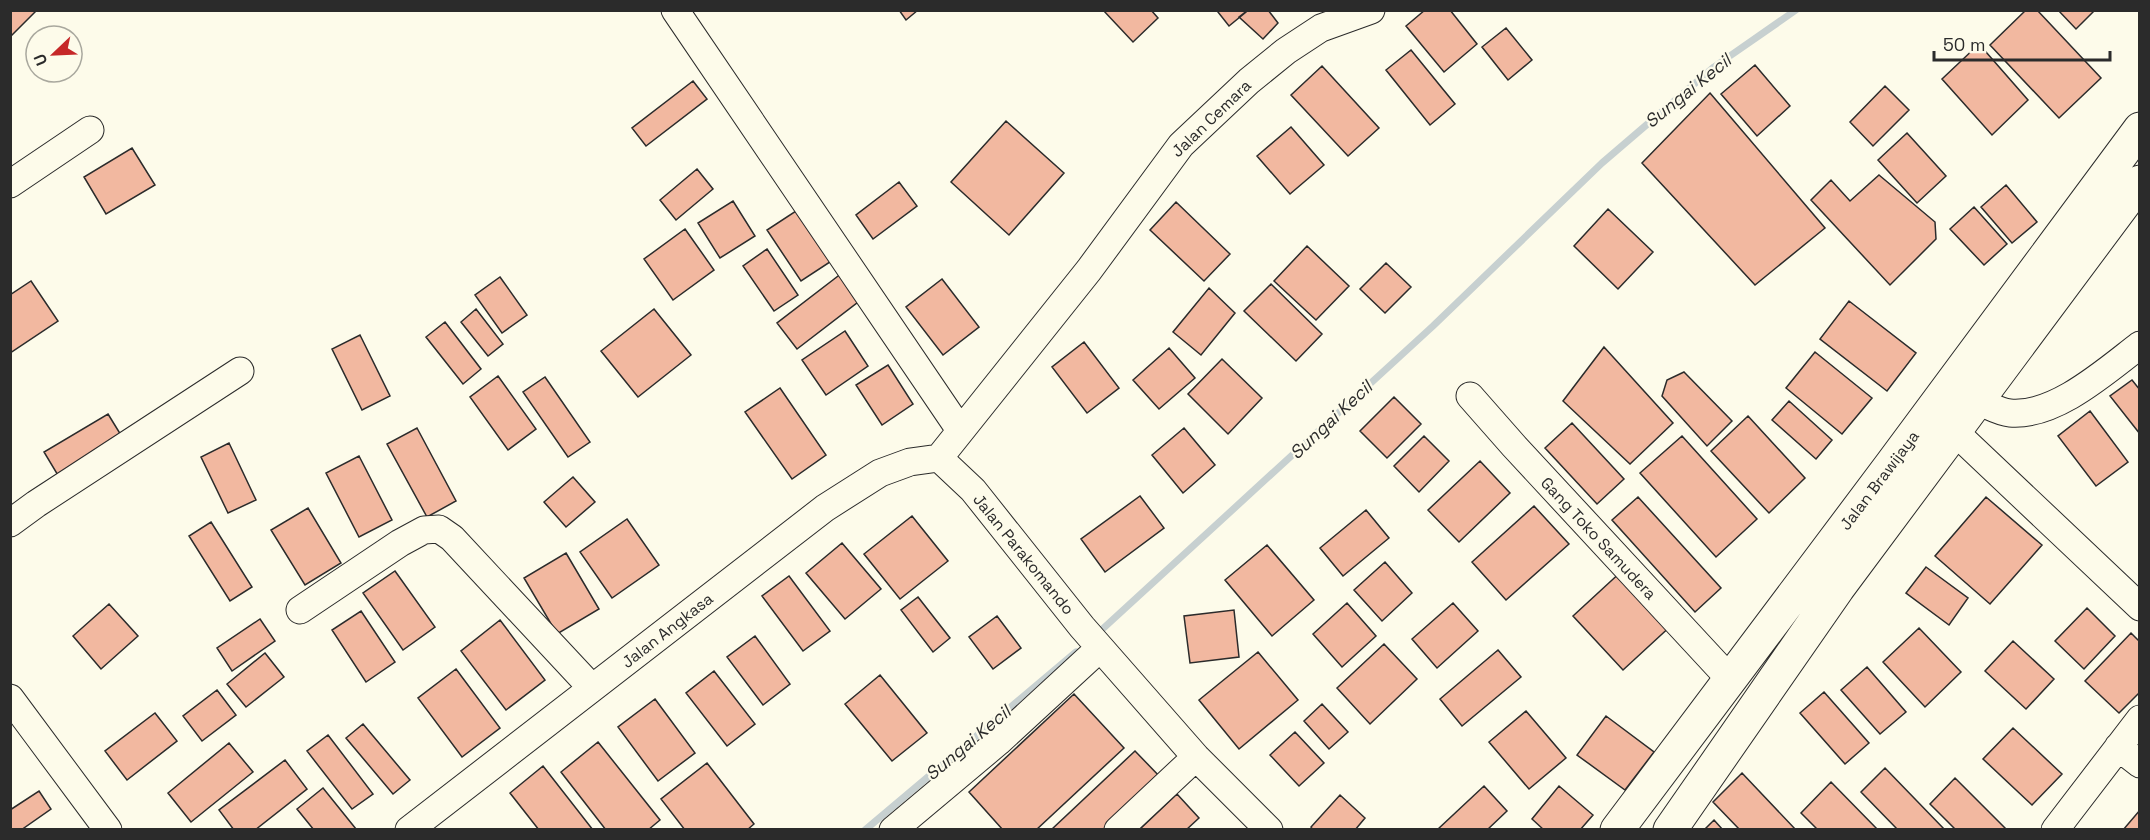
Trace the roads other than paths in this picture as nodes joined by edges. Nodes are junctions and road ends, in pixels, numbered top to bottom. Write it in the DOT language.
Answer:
graph roads {
  1 [pos="675,10"];
  2 [pos="1371,10"];
  3 [pos="1341,16"];
  4 [pos="2139,129"];
  5 [pos="90,130"];
  6 [pos="2139,182"];
  7 [pos="10,184"];
  8 [pos="2139,345"];
  9 [pos="240,371"];
  10 [pos="1470,396"];
  11 [pos="1976,400"];
  12 [pos="960,430"];
  13 [pos="1955,432"];
  14 [pos="939,458"];
  15 [pos="10,523"];
  16 [pos="2139,607"];
  17 [pos="300,610"];
  18 [pos="1092,639"];
  19 [pos="1729,678"];
  20 [pos="592,688"];
  21 [pos="10,698"];
  22 [pos="2139,719"];
  23 [pos="2118,747"];
  24 [pos="1196,757"];
  25 [pos="2139,764"];
  26 [pos="108,830"];
  27 [pos="409,830"];
  28 [pos="893,830"];
  29 [pos="1118,830"];
  30 [pos="1269,830"];
  31 [pos="1617,830"];
  32 [pos="1670,830"];
  33 [pos="2055,830"];
  1 -- 12 [label="street"];
  2 -- 3 [label="street, Jalan Cemara"];
  3 -- 12 [label="street, Jalan Cemara"];
  4 -- 19 [label="highway, Jalan Brawijaya"];
  5 -- 7 [label="street"];
  6 -- 11 [label="highway, Jalan Brawijaya"];
  8 -- 11 [label="street"];
  9 -- 15 [label="street"];
  10 -- 19 [label="street, Gang Toko Samudera"];
  11 -- 13 [label="highway, Jalan Brawijaya"];
  12 -- 14 [label="street"];
  13 -- 16 [label="street"];
  13 -- 32 [label="highway, Jalan Brawijaya"];
  14 -- 18 [label="street, Jalan Parakomando"];
  14 -- 20 [label="street, Jalan Angkasa"];
  17 -- 20 [label="street"];
  18 -- 24 [label="street, Jalan Parakomando"];
  18 -- 28 [label="street"];
  19 -- 31 [label="highway, Jalan Brawijaya"];
  20 -- 27 [label="street, Jalan Angkasa"];
  21 -- 26 [label="street"];
  22 -- 23 [label="street"];
  23 -- 25 [label="street"];
  23 -- 33 [label="street"];
  24 -- 29 [label="street"];
  24 -- 30 [label="street, Jalan Parakomando"];
}
